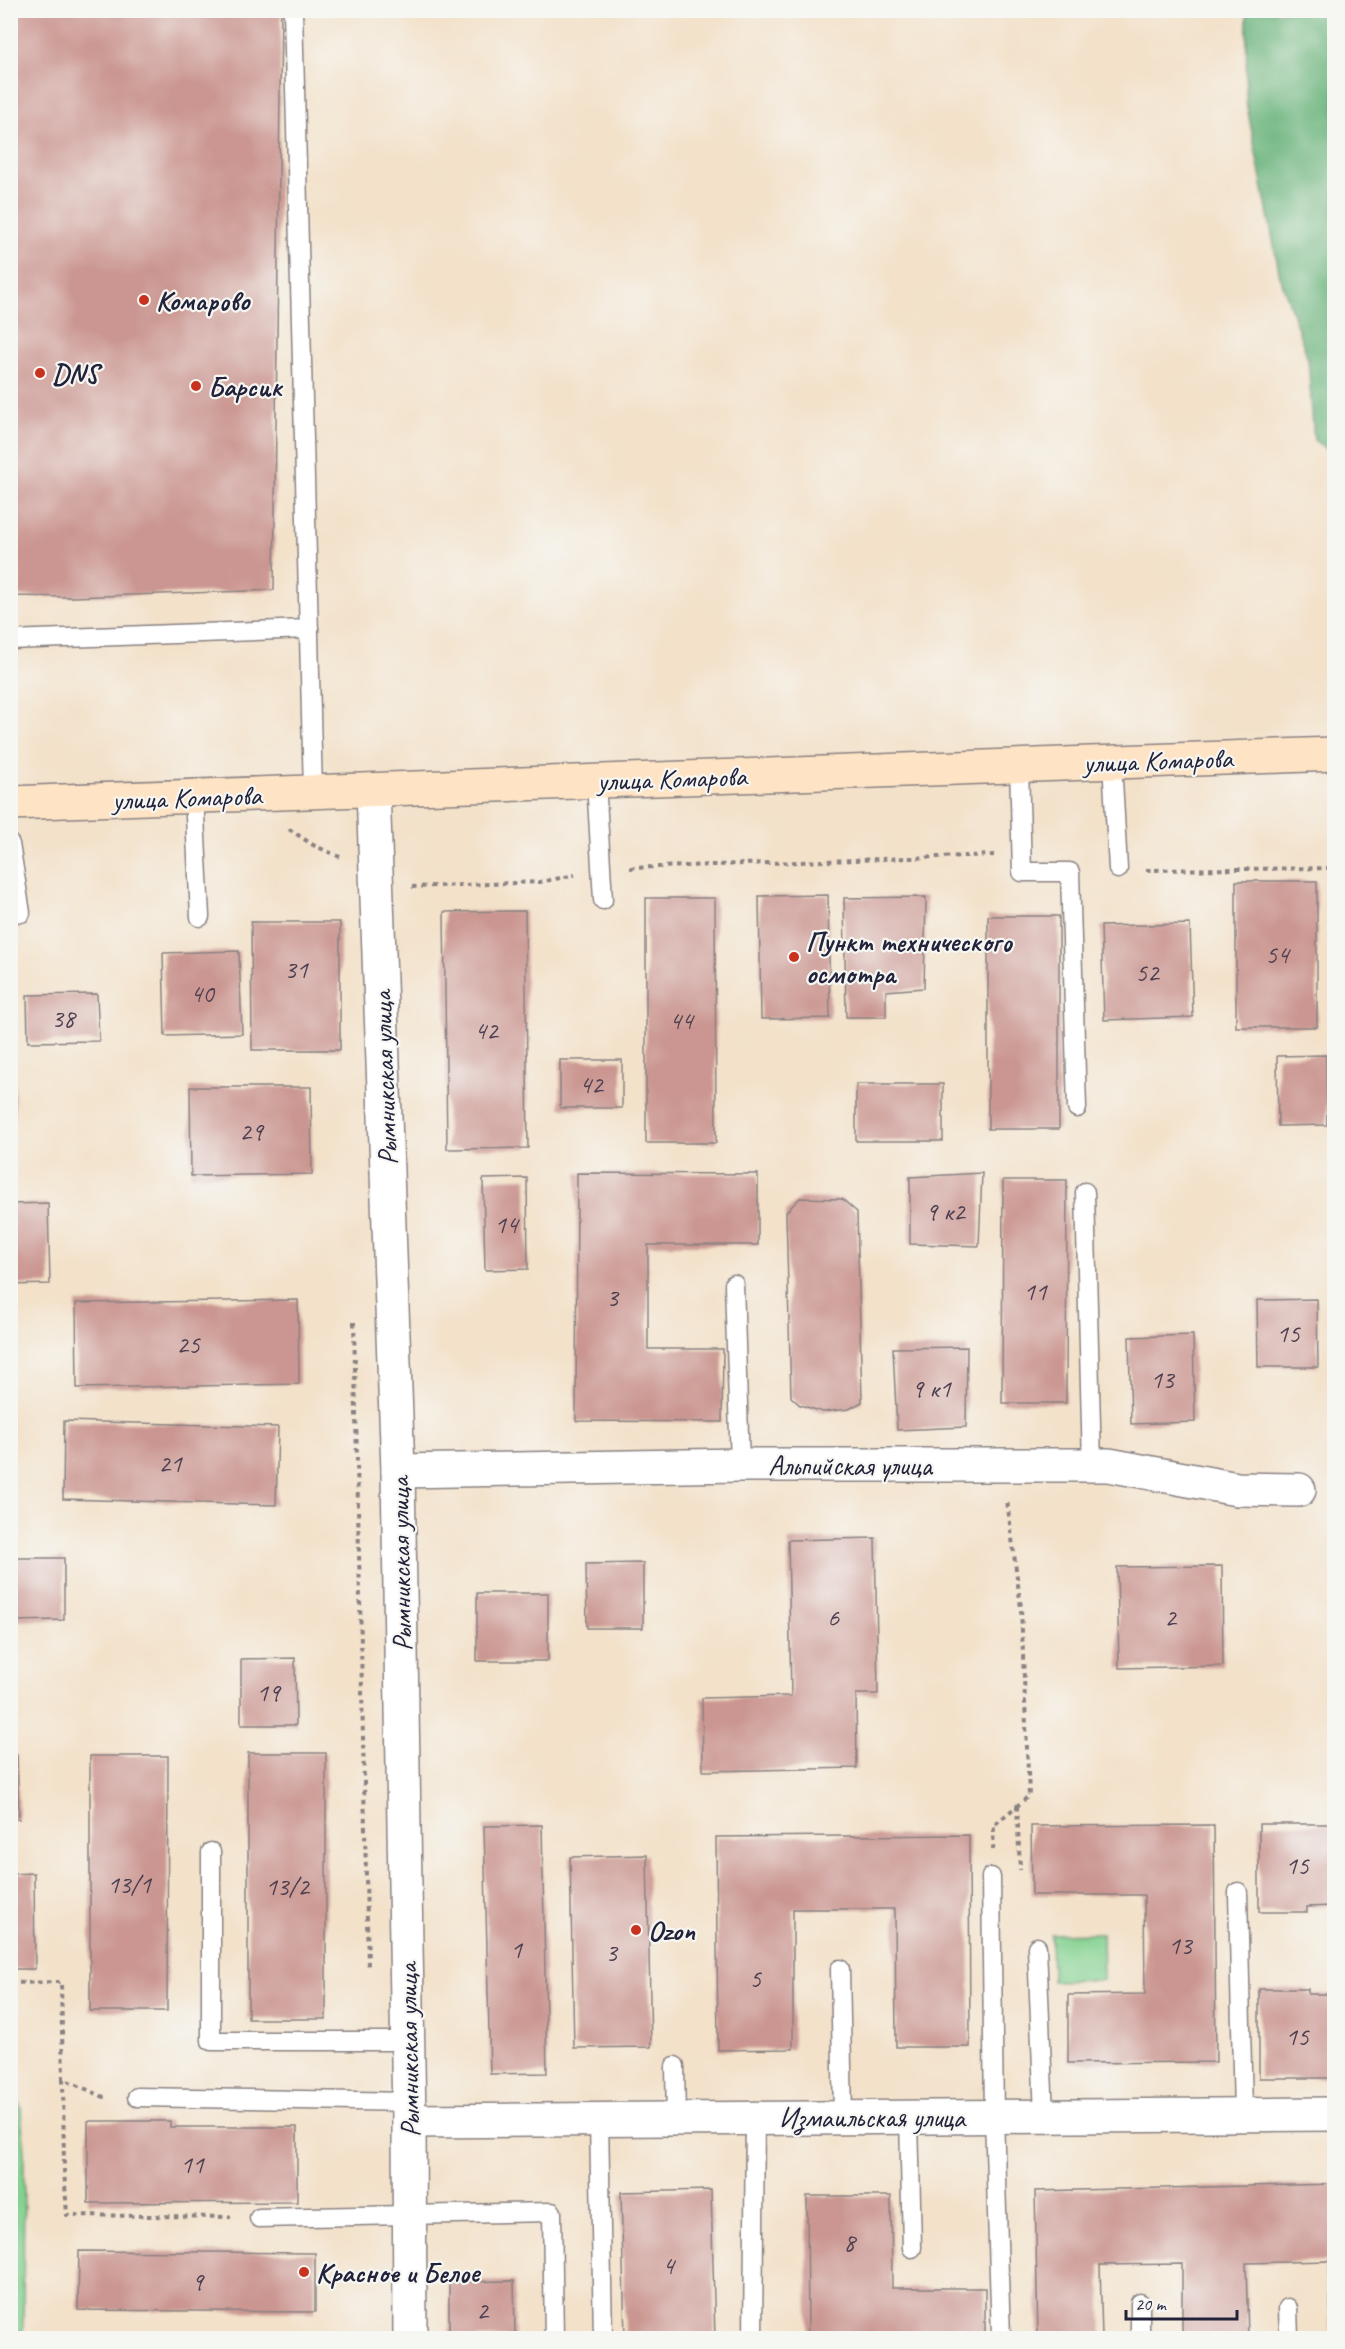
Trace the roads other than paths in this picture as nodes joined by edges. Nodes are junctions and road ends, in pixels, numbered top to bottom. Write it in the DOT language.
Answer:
graph roads {
  1 [pos="293,10"];
  2 [pos="309,629"];
  3 [pos="10,640"];
  4 [pos="1335,754"];
  5 [pos="1112,762"];
  6 [pos="1018,766"];
  7 [pos="597,781"];
  8 [pos="373,790"];
  9 [pos="313,792"];
  10 [pos="194,796"];
  11 [pos="10,803"];
  12 [pos="10,844"];
  13 [pos="1118,869"];
  14 [pos="603,900"];
  15 [pos="21,913"];
  16 [pos="200,917"];
  17 [pos="1077,1108"];
  18 [pos="1085,1192"];
  19 [pos="734,1284"];
  20 [pos="1092,1465"];
  21 [pos="740,1466"];
  22 [pos="398,1471"];
  23 [pos="1299,1490"];
  24 [pos="211,1852"];
  25 [pos="991,1877"];
  26 [pos="1238,1892"];
  27 [pos="1037,1947"];
  28 [pos="840,1969"];
  29 [pos="408,2041"];
  30 [pos="675,2066"];
  31 [pos="137,2097"];
  32 [pos="409,2111"];
  33 [pos="1243,2114"];
  34 [pos="1335,2114"];
  35 [pos="994,2116"];
  36 [pos="1044,2116"];
  37 [pos="843,2117"];
  38 [pos="909,2117"];
  39 [pos="755,2118"];
  40 [pos="599,2119"];
  41 [pos="676,2119"];
  42 [pos="410,2215"];
  43 [pos="259,2218"];
  44 [pos="912,2248"];
  45 [pos="1140,2304"];
  46 [pos="1288,2308"];
  47 [pos="410,2338"];
  48 [pos="554,2338"];
  49 [pos="603,2338"];
  50 [pos="753,2338"];
  51 [pos="1001,2338"];
  52 [pos="1140,2338"];
  53 [pos="1288,2338"];
  1 -- 2 [label="lane"];
  2 -- 3 [label="lane"];
  2 -- 9 [label="lane"];
  4 -- 5 [label="street, улица Комарова"];
  5 -- 6 [label="street, улица Комарова"];
  5 -- 13 [label="lane"];
  6 -- 7 [label="street, улица Комарова"];
  6 -- 17 [label="lane"];
  7 -- 8 [label="street, улица Комарова"];
  7 -- 14 [label="lane"];
  8 -- 9 [label="street, улица Комарова"];
  8 -- 22 [label="street, Рымникская улица"];
  9 -- 10 [label="street, улица Комарова"];
  10 -- 11 [label="street, улица Комарова"];
  10 -- 16 [label="lane"];
  12 -- 15 [label="lane"];
  18 -- 20 [label="lane"];
  19 -- 21 [label="lane"];
  20 -- 21 [label="street, Альпийская улица"];
  20 -- 23 [label="street, Альпийская улица"];
  21 -- 22 [label="street, Альпийская улица"];
  22 -- 29 [label="street, Рымникская улица"];
  24 -- 29 [label="lane"];
  25 -- 35 [label="lane"];
  26 -- 33 [label="lane"];
  27 -- 36 [label="lane"];
  28 -- 37 [label="lane"];
  29 -- 32 [label="street, Рымникская улица"];
  30 -- 41 [label="lane"];
  31 -- 32 [label="lane"];
  32 -- 40 [label="street, Измаильская улица"];
  32 -- 42 [label="street, Рымникская улица"];
  33 -- 34 [label="street, Измаильская улица"];
  33 -- 36 [label="street, Измаильская улица"];
  35 -- 36 [label="street, Измаильская улица"];
  35 -- 38 [label="street, Измаильская улица"];
  35 -- 51 [label="lane"];
  37 -- 38 [label="street, Измаильская улица"];
  37 -- 39 [label="street, Измаильская улица"];
  38 -- 44 [label="lane"];
  39 -- 41 [label="street, Измаильская улица"];
  39 -- 50 [label="lane"];
  40 -- 41 [label="street, Измаильская улица"];
  40 -- 49 [label="lane"];
  42 -- 43 [label="lane"];
  42 -- 47 [label="street, Рымникская улица"];
  42 -- 48 [label="lane"];
  45 -- 52 [label="lane"];
  46 -- 53 [label="lane"];
}
